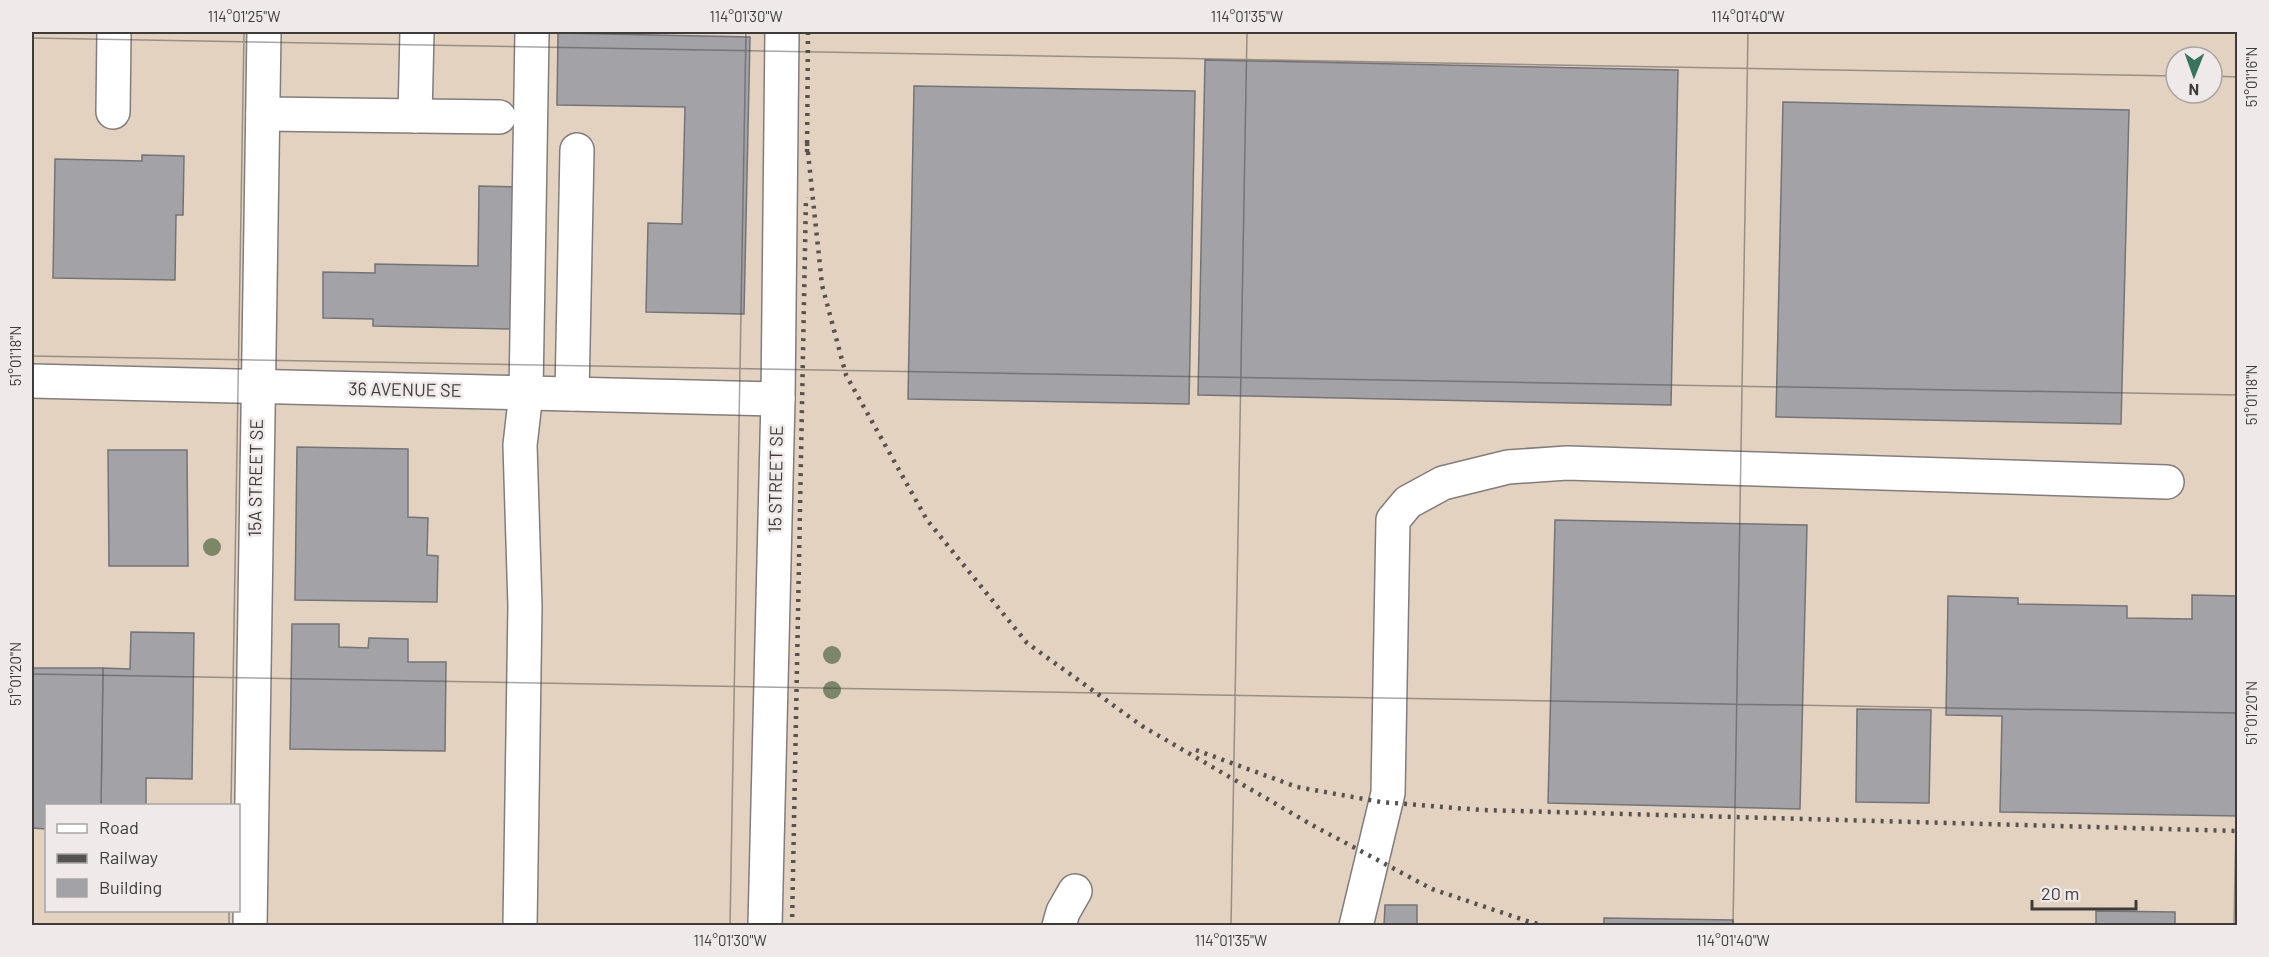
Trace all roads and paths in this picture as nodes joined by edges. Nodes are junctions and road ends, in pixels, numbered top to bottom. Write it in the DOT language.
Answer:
graph roads {
  1 [pos="114,32"];
  2 [pos="264,32"];
  3 [pos="417,32"];
  4 [pos="532,32"];
  5 [pos="782,32"];
  6 [pos="113,112"];
  7 [pos="263,114"];
  8 [pos="415,116"];
  9 [pos="499,117"];
  10 [pos="578,150"];
  11 [pos="32,381"];
  12 [pos="258,387"];
  13 [pos="526,393"];
  14 [pos="572,394"];
  15 [pos="778,399"];
  16 [pos="2167,482"];
  17 [pos="1075,891"];
  18 [pos="250,926"];
  19 [pos="520,926"];
  20 [pos="765,926"];
  21 [pos="1059,926"];
  22 [pos="1356,926"];
  1 -- 6 [label="street"];
  2 -- 7 [label="street, 15A STREET SE"];
  3 -- 8 [label="street"];
  4 -- 13 [label="street"];
  5 -- 15 [label="street, 15 STREET SE"];
  7 -- 8 [label="street"];
  7 -- 12 [label="street, 15A STREET SE"];
  8 -- 9 [label="street"];
  10 -- 14 [label="street"];
  11 -- 12 [label="street, 36 AVENUE SE"];
  12 -- 13 [label="street, 36 AVENUE SE"];
  12 -- 18 [label="street, 15A STREET SE"];
  13 -- 14 [label="street, 36 AVENUE SE"];
  13 -- 19 [label="street"];
  14 -- 15 [label="street, 36 AVENUE SE"];
  15 -- 20 [label="street, 15 STREET SE"];
  16 -- 22 [label="street"];
  17 -- 21 [label="street"];
}
